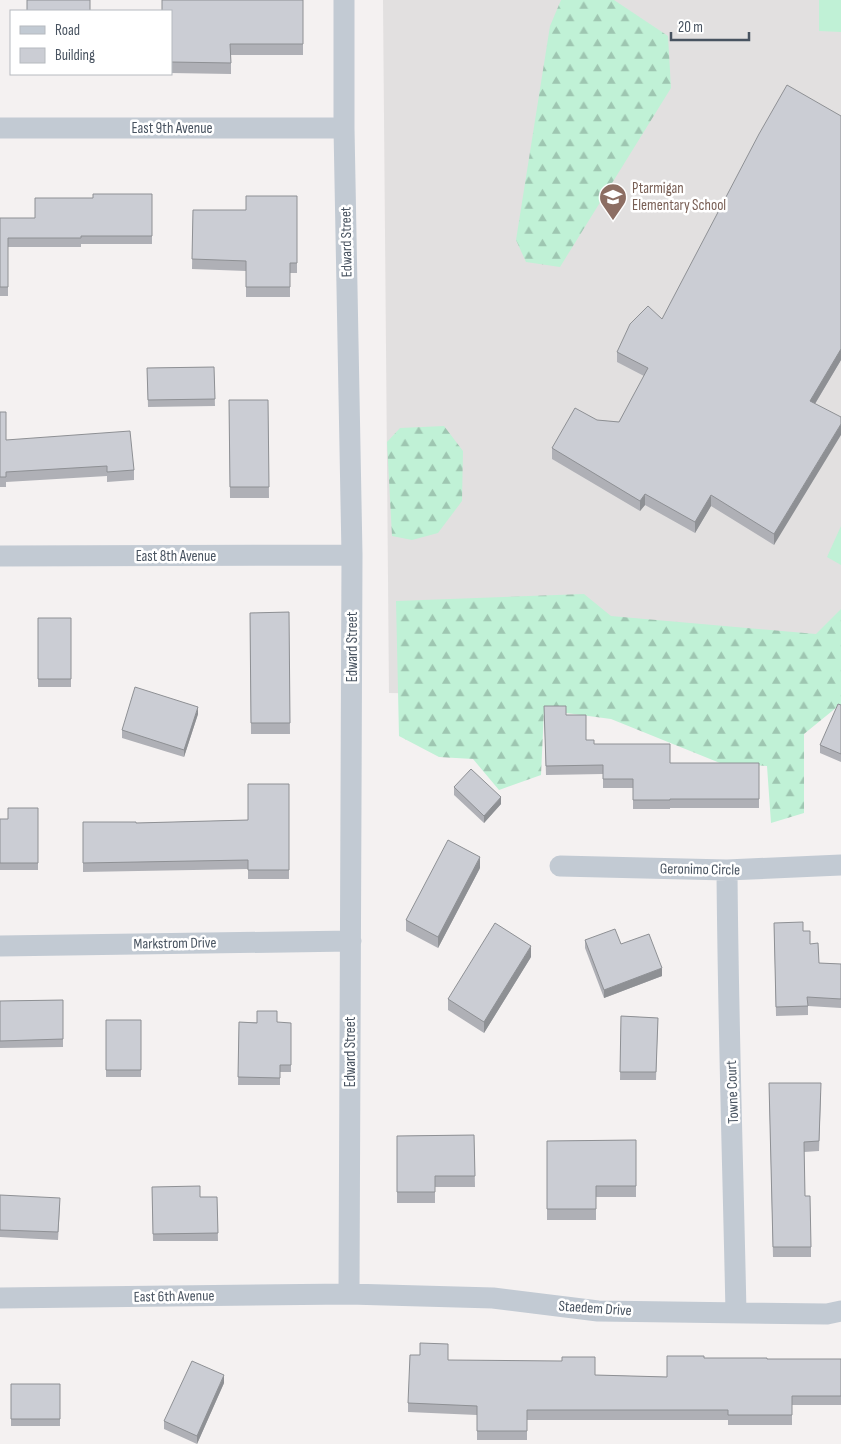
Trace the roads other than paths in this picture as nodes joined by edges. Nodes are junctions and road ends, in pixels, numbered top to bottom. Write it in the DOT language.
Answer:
graph roads {
  1 [pos="344,0"];
  2 [pos="0,128"];
  3 [pos="344,128"];
  4 [pos="0,556"];
  5 [pos="352,556"];
  6 [pos="841,865"];
  7 [pos="560,866"];
  8 [pos="727,870"];
  9 [pos="351,941"];
  10 [pos="0,946"];
  11 [pos="349,1294"];
  12 [pos="0,1298"];
  13 [pos="841,1311"];
  14 [pos="736,1313"];
  1 -- 3 [label="street, Edward Street"];
  2 -- 3 [label="street, East 9th Avenue"];
  3 -- 5 [label="street, Edward Street"];
  4 -- 5 [label="street, East 8th Avenue"];
  5 -- 9 [label="street, Edward Street"];
  6 -- 8 [label="street, Geronimo Circle"];
  7 -- 8 [label="street, Geronimo Circle"];
  8 -- 14 [label="street, Towne Court"];
  9 -- 10 [label="street, Markstrom Drive"];
  9 -- 11 [label="street, Edward Street"];
  11 -- 12 [label="street, East 6th Avenue"];
  11 -- 14 [label="street, Staedem Drive"];
  13 -- 14 [label="street, Staedem Drive"];
}
